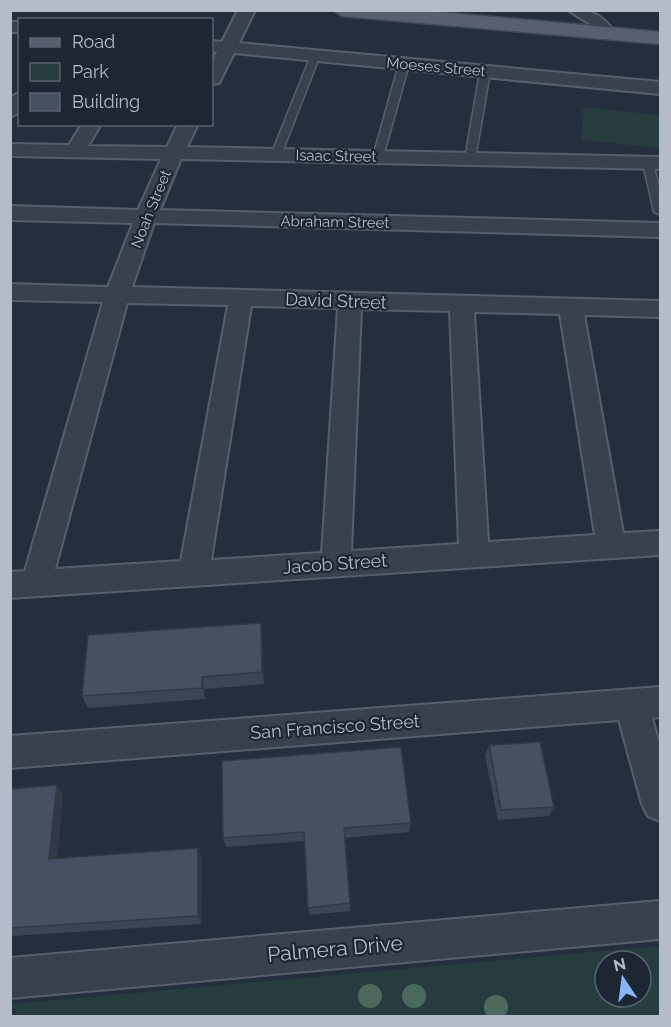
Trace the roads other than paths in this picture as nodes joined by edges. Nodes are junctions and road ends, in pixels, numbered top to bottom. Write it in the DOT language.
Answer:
graph roads {
  1 [pos="247,10"];
  2 [pos="342,10"];
  3 [pos="576,10"];
  4 [pos="608,34"];
  5 [pos="660,38"];
  6 [pos="220,46"];
  7 [pos="315,55"];
  8 [pos="404,64"];
  9 [pos="485,72"];
  10 [pos="213,75"];
  11 [pos="660,88"];
  12 [pos="91,126"];
  13 [pos="187,126"];
  14 [pos="10,150"];
  15 [pos="75,151"];
  16 [pos="173,153"];
  17 [pos="276,155"];
  18 [pos="378,157"];
  19 [pos="470,159"];
  20 [pos="654,163"];
  21 [pos="660,212"];
  22 [pos="10,213"];
  23 [pos="148,217"];
  24 [pos="660,230"];
  25 [pos="10,292"];
  26 [pos="117,295"];
  27 [pos="241,298"];
  28 [pos="350,301"];
  29 [pos="462,304"];
  30 [pos="571,307"];
  31 [pos="660,309"];
  32 [pos="660,543"];
  33 [pos="611,546"];
  34 [pos="474,555"];
  35 [pos="336,564"];
  36 [pos="194,573"];
  37 [pos="23,585"];
  38 [pos="646,703"];
  39 [pos="10,752"];
  40 [pos="660,804"];
  41 [pos="660,921"];
  42 [pos="10,978"];
  1 -- 6 [label="street"];
  2 -- 4 [label="main road"];
  3 -- 4 [label="street"];
  4 -- 5 [label="main road"];
  6 -- 7 [label="street, Moeses Street"];
  6 -- 10 [label="street"];
  7 -- 8 [label="street, Moeses Street"];
  7 -- 17 [label="lane"];
  8 -- 9 [label="street, Moeses Street"];
  8 -- 18 [label="lane"];
  9 -- 11 [label="street, Moeses Street"];
  9 -- 19 [label="lane"];
  12 -- 15 [label="street"];
  13 -- 16 [label="street, Noah Street"];
  14 -- 15 [label="street, Isaac Street"];
  15 -- 16 [label="street, Isaac Street"];
  16 -- 17 [label="street, Isaac Street"];
  16 -- 23 [label="street, Noah Street"];
  17 -- 18 [label="street, Isaac Street"];
  18 -- 19 [label="street, Isaac Street"];
  19 -- 20 [label="street, Isaac Street"];
  20 -- 21 [label="lane"];
  22 -- 23 [label="street, Abraham Street"];
  23 -- 24 [label="street, Abraham Street"];
  23 -- 26 [label="street, Noah Street"];
  25 -- 26 [label="street, David Street"];
  26 -- 27 [label="street, David Street"];
  26 -- 37 [label="street, Noah Street"];
  27 -- 28 [label="street, David Street"];
  27 -- 36 [label="street"];
  28 -- 29 [label="street, David Street"];
  28 -- 35 [label="street"];
  29 -- 30 [label="street, David Street"];
  29 -- 34 [label="street"];
  30 -- 31 [label="street, David Street"];
  30 -- 33 [label="street"];
  32 -- 33 [label="street, Jacob Street"];
  33 -- 34 [label="street, Jacob Street"];
  34 -- 35 [label="street, Jacob Street"];
  35 -- 36 [label="street, Jacob Street"];
  36 -- 37 [label="street, Jacob Street"];
  38 -- 39 [label="street, San Francisco Street"];
  38 -- 40 [label="street"];
  41 -- 42 [label="street, Palmera Drive"];
}
